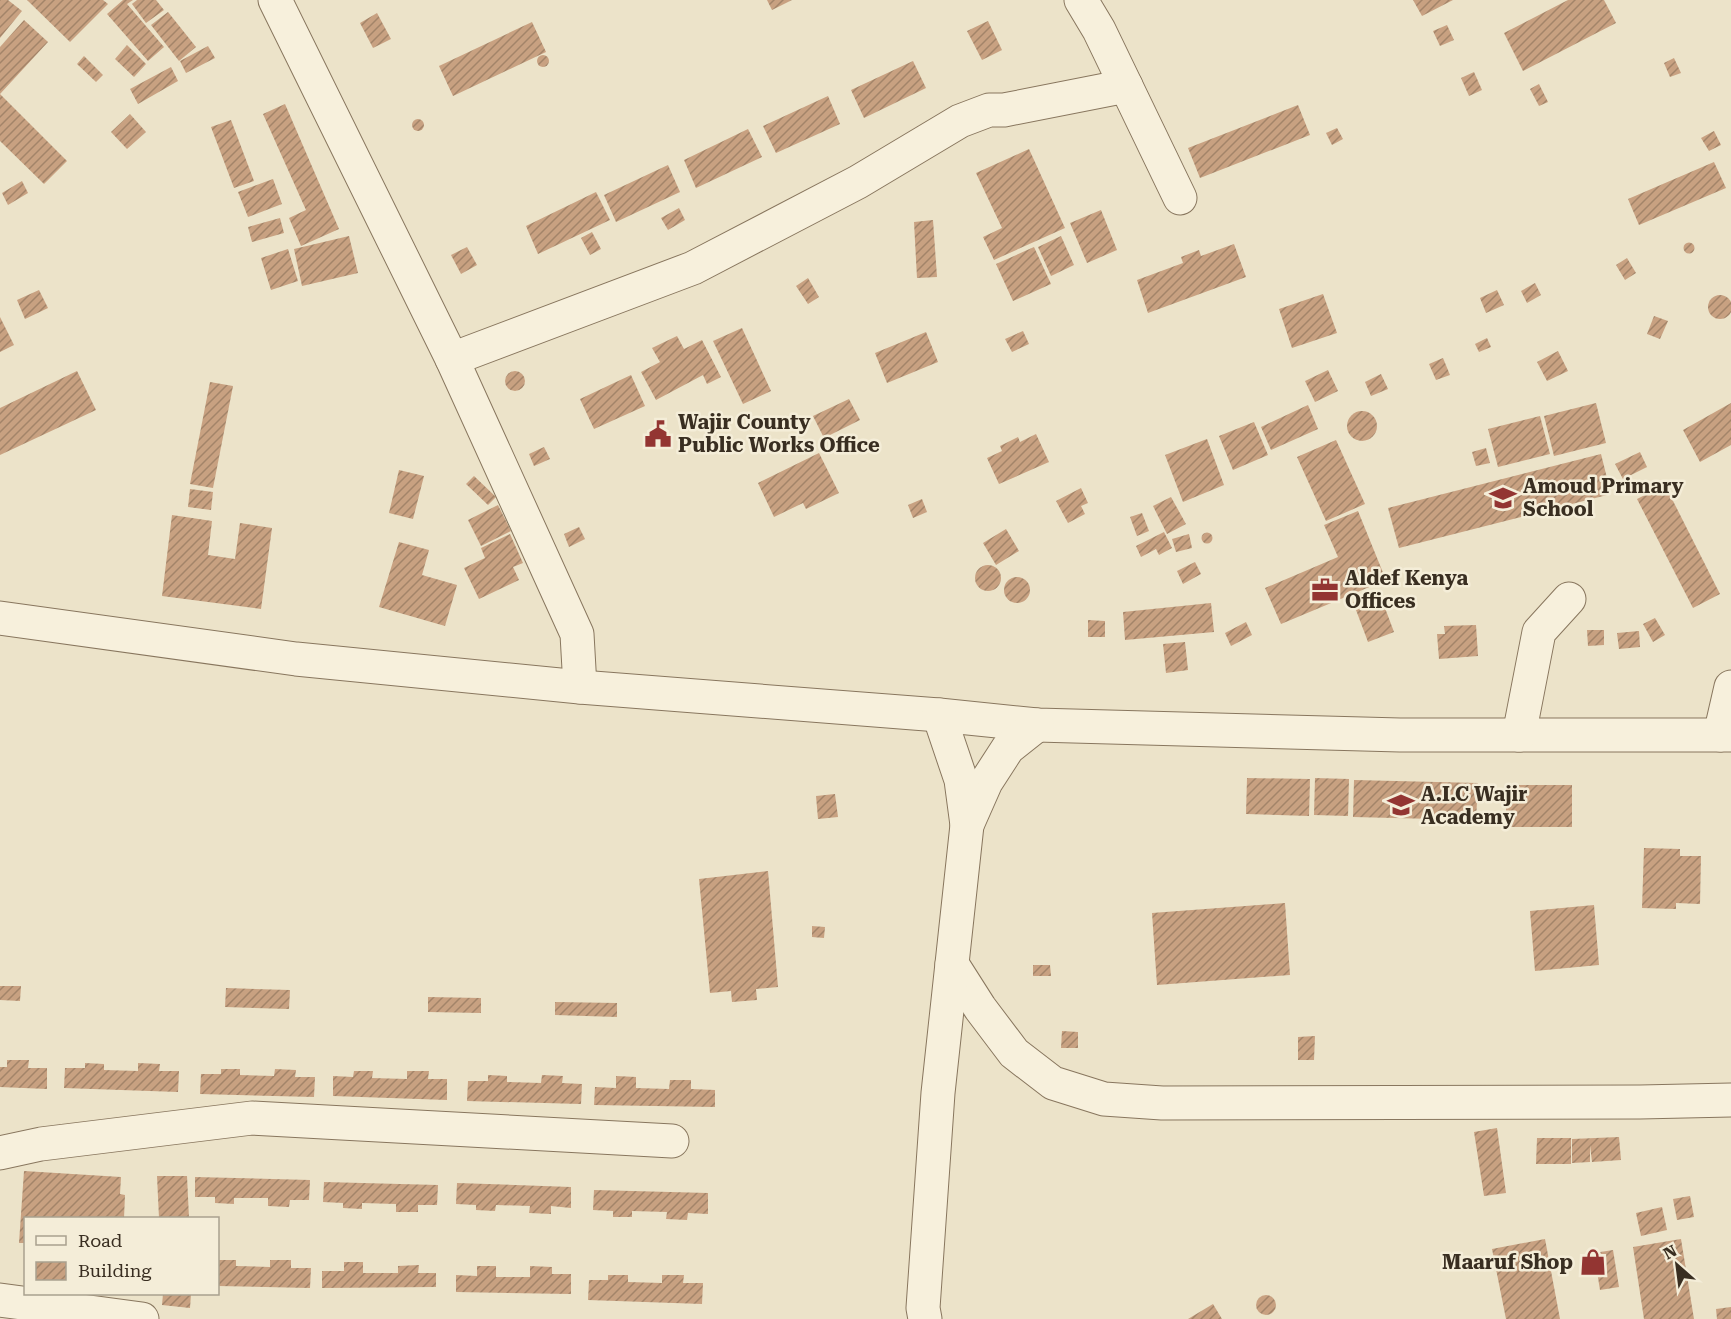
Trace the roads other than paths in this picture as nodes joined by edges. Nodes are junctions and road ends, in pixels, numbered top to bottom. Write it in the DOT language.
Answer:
graph roads {
  1 [pos="274,0"];
  2 [pos="1082,0"];
  3 [pos="1126,86"];
  4 [pos="1180,198"];
  5 [pos="452,359"];
  6 [pos="1569,599"];
  7 [pos="0,618"];
  8 [pos="580,687"];
  9 [pos="1731,687"];
  10 [pos="939,715"];
  11 [pos="1037,725"];
  12 [pos="1519,735"];
  13 [pos="1726,735"];
  14 [pos="967,825"];
  15 [pos="952,964"];
  16 [pos="1731,1100"];
  17 [pos="672,1141"];
  18 [pos="0,1153"];
  19 [pos="0,1300"];
  20 [pos="142,1319"];
  21 [pos="925,1319"];
  1 -- 5 [label="street"];
  2 -- 3 [label="street"];
  3 -- 4 [label="street"];
  3 -- 5 [label="street"];
  5 -- 8 [label="street"];
  6 -- 12 [label="street"];
  7 -- 8 [label="street"];
  8 -- 10 [label="street"];
  9 -- 13 [label="street"];
  10 -- 11 [label="street"];
  10 -- 14 [label="street"];
  11 -- 12 [label="street"];
  11 -- 14 [label="street"];
  12 -- 13 [label="street"];
  14 -- 15 [label="street"];
  15 -- 16 [label="street"];
  15 -- 21 [label="street"];
  17 -- 18 [label="street"];
  19 -- 20 [label="street"];
}
